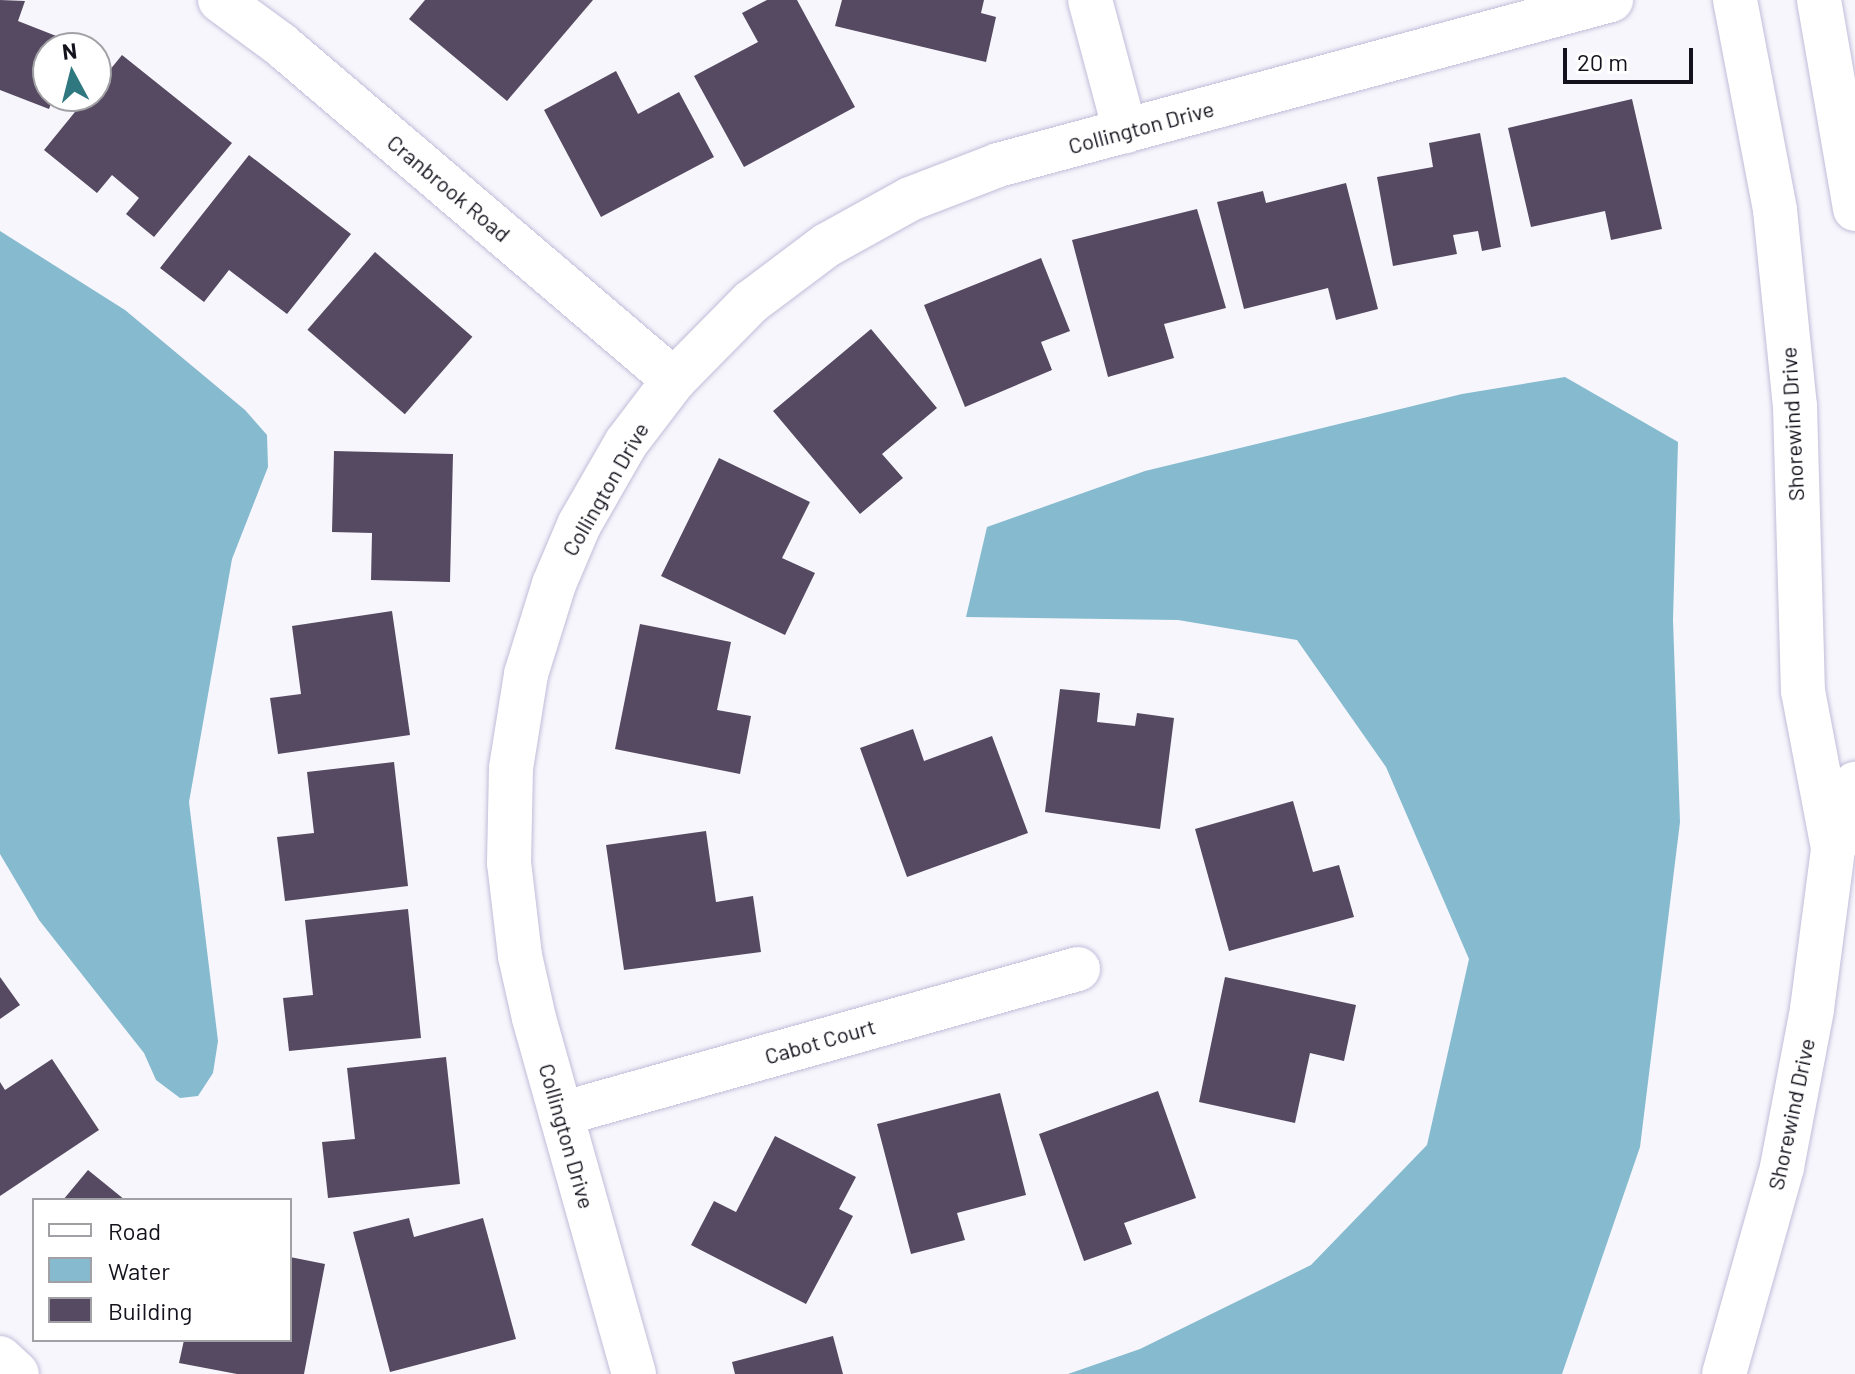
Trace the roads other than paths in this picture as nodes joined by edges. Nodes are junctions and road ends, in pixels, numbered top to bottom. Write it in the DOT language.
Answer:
graph roads {
  1 [pos="220,0"];
  2 [pos="1090,0"];
  3 [pos="1611,0"];
  4 [pos="1735,0"];
  5 [pos="1819,0"];
  6 [pos="1125,131"];
  7 [pos="1855,209"];
  8 [pos="674,380"];
  9 [pos="1855,784"];
  10 [pos="1833,849"];
  11 [pos="1078,969"];
  12 [pos="561,1114"];
  13 [pos="0,1358"];
  14 [pos="17,1374"];
  15 [pos="634,1374"];
  16 [pos="1724,1374"];
  1 -- 8 [label="street, Cranbrook Road"];
  2 -- 6 [label="street"];
  3 -- 6 [label="street, Collington Drive"];
  4 -- 10 [label="street, Shorewind Drive"];
  5 -- 7 [label="street"];
  6 -- 8 [label="street, Collington Drive"];
  8 -- 12 [label="street, Collington Drive"];
  9 -- 10 [label="street, Shorewind Drive"];
  10 -- 16 [label="street, Shorewind Drive"];
  11 -- 12 [label="street, Cabot Court"];
  12 -- 15 [label="street, Collington Drive"];
  13 -- 14 [label="street"];
}
